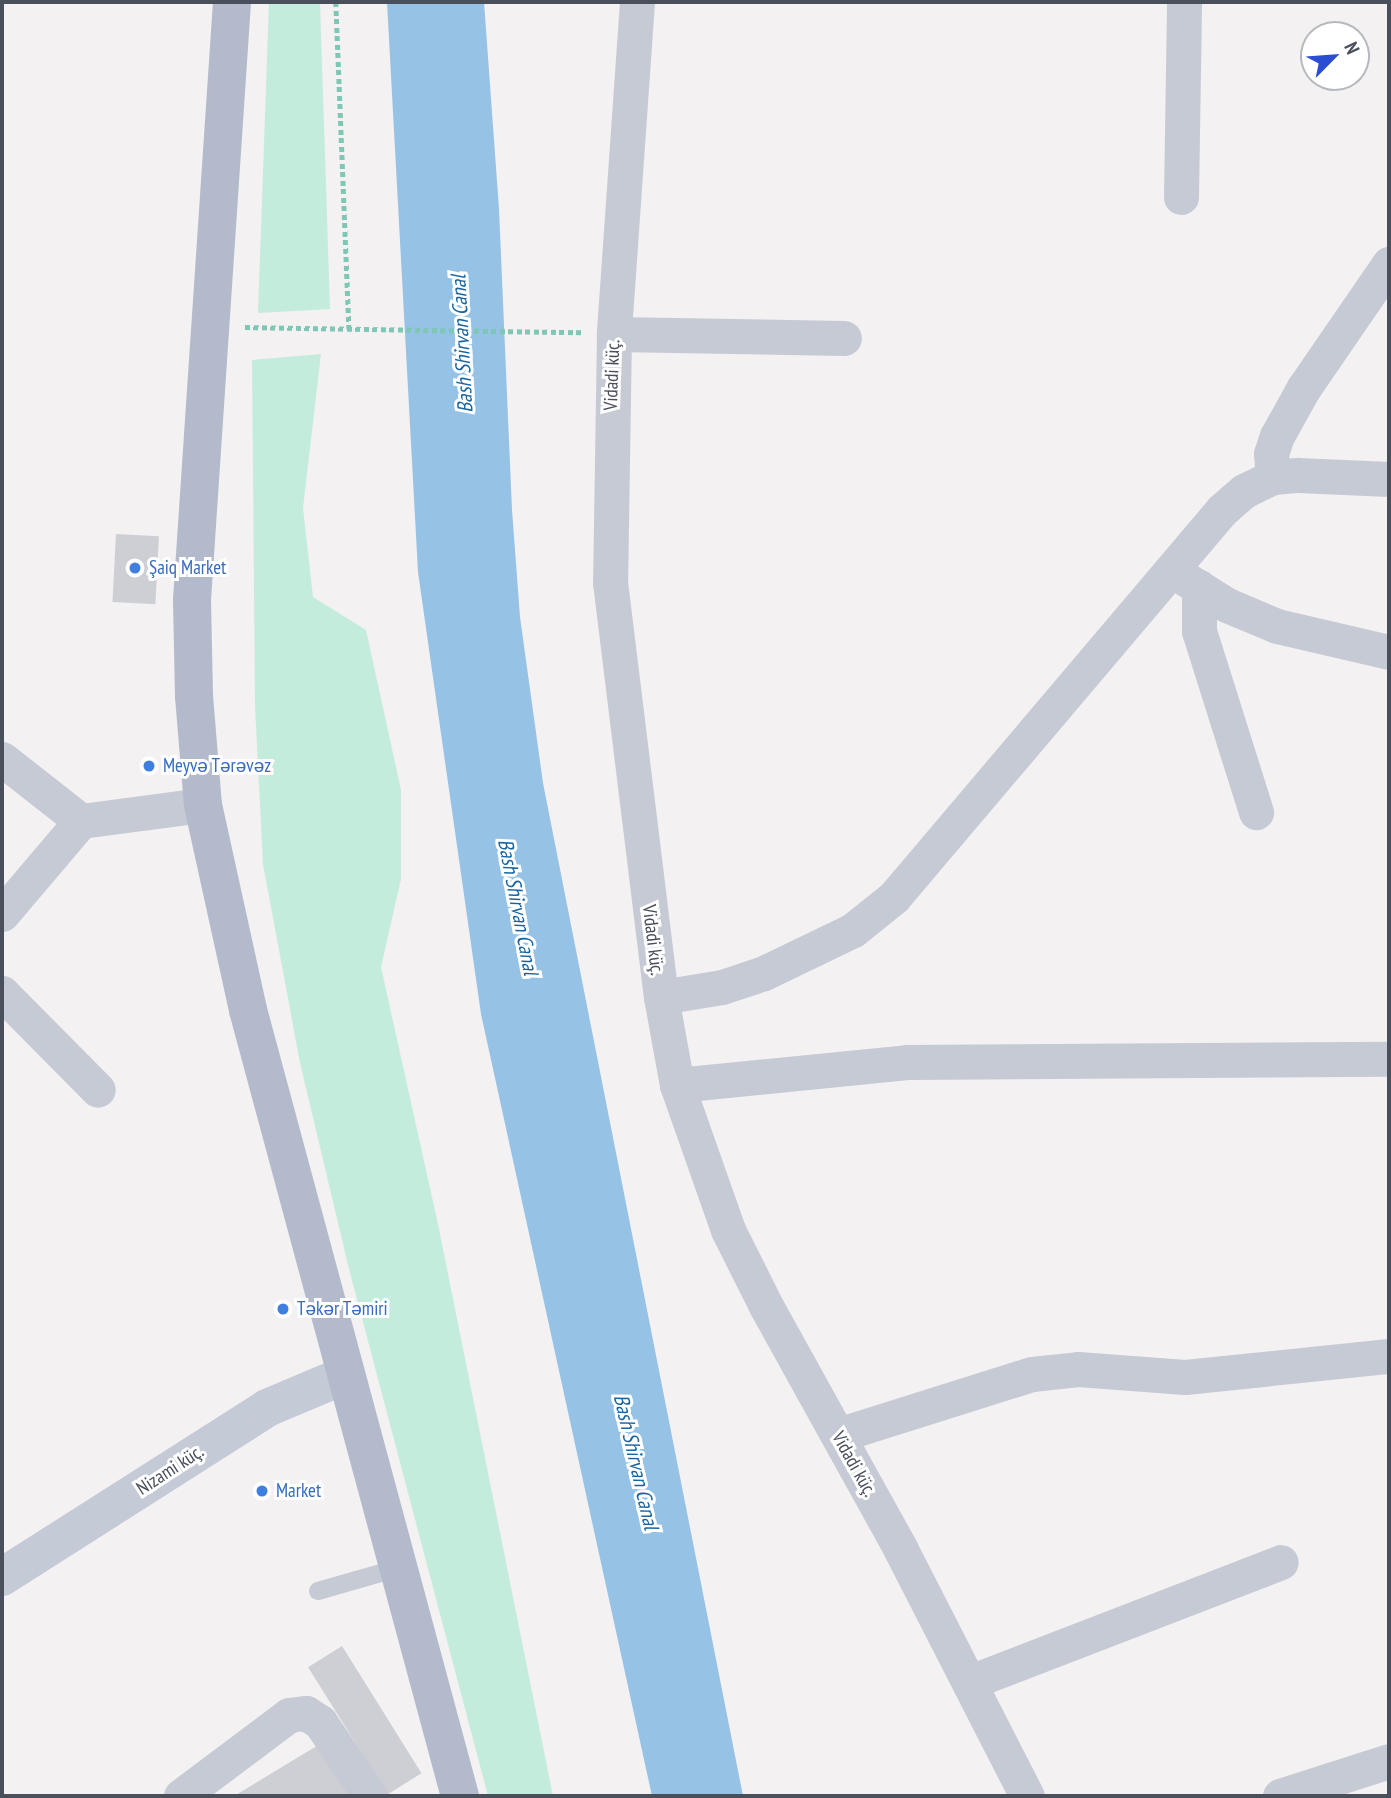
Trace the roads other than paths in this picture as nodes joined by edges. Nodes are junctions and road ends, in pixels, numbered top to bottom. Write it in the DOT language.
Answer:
graph roads {
  1 [pos="232,2"];
  2 [pos="637,2"];
  3 [pos="1184,2"];
  4 [pos="1181,197"];
  5 [pos="1389,264"];
  6 [pos="614,334"];
  7 [pos="844,338"];
  8 [pos="1273,477"];
  9 [pos="1389,479"];
  10 [pos="1185,579"];
  11 [pos="1389,652"];
  12 [pos="2,759"];
  13 [pos="204,805"];
  14 [pos="1256,812"];
  15 [pos="81,821"];
  16 [pos="2,914"];
  17 [pos="2,993"];
  18 [pos="661,997"];
  19 [pos="1389,1059"];
  20 [pos="677,1085"];
  21 [pos="98,1090"];
  22 [pos="1389,1356"];
  23 [pos="345,1375"];
  24 [pos="838,1436"];
  25 [pos="1281,1562"];
  26 [pos="398,1568"];
  27 [pos="2,1577"];
  28 [pos="318,1591"];
  29 [pos="970,1682"];
  30 [pos="1389,1761"];
  31 [pos="453,1793"];
  32 [pos="181,1796"];
  33 [pos="370,1796"];
  34 [pos="1027,1796"];
  35 [pos="1280,1796"];
  1 -- 13 [label="main road"];
  2 -- 6 [label="street, Vidadi küç."];
  3 -- 4 [label="street"];
  5 -- 8 [label="street"];
  6 -- 7 [label="street"];
  6 -- 18 [label="street, Vidadi küç."];
  8 -- 9 [label="street"];
  8 -- 10 [label="street"];
  10 -- 11 [label="street"];
  10 -- 14 [label="street"];
  10 -- 18 [label="street"];
  12 -- 15 [label="street"];
  13 -- 15 [label="street"];
  13 -- 23 [label="main road"];
  15 -- 16 [label="street"];
  17 -- 21 [label="street"];
  18 -- 20 [label="street, Vidadi küç."];
  19 -- 20 [label="street"];
  20 -- 24 [label="street, Vidadi küç."];
  22 -- 24 [label="street"];
  23 -- 26 [label="main road"];
  23 -- 27 [label="main road, Nizami küç."];
  24 -- 29 [label="street, Vidadi küç."];
  25 -- 29 [label="street"];
  26 -- 28 [label="lane"];
  26 -- 31 [label="main road"];
  29 -- 34 [label="street, Vidadi küç."];
  30 -- 35 [label="street"];
  32 -- 33 [label="street"];
}
